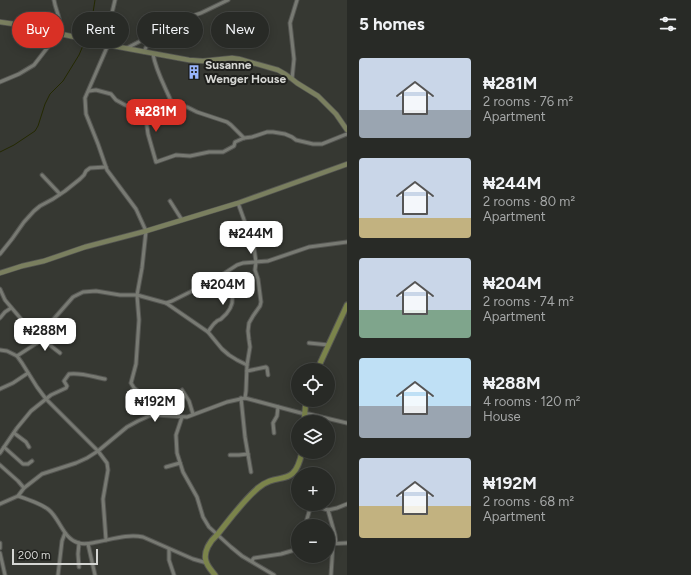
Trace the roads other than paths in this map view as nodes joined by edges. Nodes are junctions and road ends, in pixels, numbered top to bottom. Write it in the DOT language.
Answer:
graph roads {
  1 [pos="54,0"];
  2 [pos="115,0"];
  3 [pos="228,0"];
  4 [pos="297,0"];
  5 [pos="58,12"];
  6 [pos="112,12"];
  7 [pos="203,12"];
  8 [pos="0,22"];
  9 [pos="12,24"];
  10 [pos="137,43"];
  11 [pos="47,48"];
  12 [pos="107,48"];
  13 [pos="122,48"];
  14 [pos="146,48"];
  15 [pos="126,49"];
  16 [pos="144,52"];
  17 [pos="153,54"];
  18 [pos="292,79"];
  19 [pos="0,82"];
  20 [pos="89,91"];
  21 [pos="173,106"];
  22 [pos="145,112"];
  23 [pos="347,130"];
  24 [pos="347,134"];
  25 [pos="244,138"];
  26 [pos="347,164"];
  27 [pos="106,168"];
  28 [pos="42,175"];
  29 [pos="60,194"];
  30 [pos="170,201"];
  31 [pos="238,202"];
  32 [pos="182,220"];
  33 [pos="146,231"];
  34 [pos="347,242"];
  35 [pos="0,254"];
  36 [pos="256,262"];
  37 [pos="0,273"];
  38 [pos="222,275"];
  39 [pos="0,289"];
  40 [pos="137,295"];
  41 [pos="166,303"];
  42 [pos="347,305"];
  43 [pos="11,308"];
  44 [pos="0,318"];
  45 [pos="208,332"];
  46 [pos="42,338"];
  47 [pos="37,343"];
  48 [pos="309,343"];
  49 [pos="329,345"];
  50 [pos="0,350"];
  51 [pos="60,353"];
  52 [pos="17,356"];
  53 [pos="320,363"];
  54 [pos="247,364"];
  55 [pos="247,371"];
  56 [pos="28,373"];
  57 [pos="268,375"];
  58 [pos="105,380"];
  59 [pos="0,389"];
  60 [pos="182,390"];
  61 [pos="243,398"];
  62 [pos="46,399"];
  63 [pos="278,407"];
  64 [pos="305,407"];
  65 [pos="193,414"];
  66 [pos="304,414"];
  67 [pos="166,415"];
  68 [pos="182,417"];
  69 [pos="347,422"];
  70 [pos="14,432"];
  71 [pos="274,433"];
  72 [pos="4,447"];
  73 [pos="30,447"];
  74 [pos="98,451"];
  75 [pos="0,453"];
  76 [pos="248,454"];
  77 [pos="230,455"];
  78 [pos="301,459"];
  79 [pos="32,461"];
  80 [pos="180,463"];
  81 [pos="0,465"];
  82 [pos="166,467"];
  83 [pos="251,472"];
  84 [pos="24,488"];
  85 [pos="18,496"];
  86 [pos="0,504"];
  87 [pos="347,504"];
  88 [pos="335,508"];
  89 [pos="65,533"];
  90 [pos="217,535"];
  91 [pos="106,540"];
  92 [pos="0,543"];
  93 [pos="79,543"];
  94 [pos="335,543"];
  95 [pos="347,543"];
  96 [pos="88,544"];
  97 [pos="0,548"];
  98 [pos="169,549"];
  99 [pos="291,551"];
  100 [pos="0,553"];
  101 [pos="252,561"];
  102 [pos="206,563"];
  103 [pos="332,563"];
  104 [pos="79,567"];
  105 [pos="5,575"];
  106 [pos="58,575"];
  107 [pos="95,575"];
  108 [pos="174,575"];
  109 [pos="215,575"];
  110 [pos="274,575"];
  111 [pos="331,575"];
  1 -- 5 [label="street"];
  2 -- 6 [label="street"];
  3 -- 7 [label="street"];
  4 -- 18 [label="street"];
  8 -- 9 [label="main road"];
  10 -- 15 [label="street"];
  11 -- 19 [label="street"];
  12 -- 20 [label="street"];
  13 -- 15 [label="main road"];
  14 -- 16 [label="street"];
  15 -- 16 [label="main road"];
  16 -- 17 [label="main road"];
  17 -- 18 [label="main road"];
  17 -- 21 [label="street"];
  18 -- 23 [label="main road"];
  20 -- 22 [label="street"];
  20 -- 27 [label="street"];
  21 -- 22 [label="street"];
  21 -- 25 [label="street"];
  22 -- 25 [label="street"];
  24 -- 25 [label="street"];
  26 -- 31 [label="main road"];
  27 -- 29 [label="street"];
  27 -- 33 [label="street"];
  28 -- 29 [label="street"];
  29 -- 35 [label="street"];
  30 -- 32 [label="street"];
  31 -- 32 [label="main road"];
  31 -- 36 [label="street"];
  32 -- 33 [label="main road"];
  33 -- 37 [label="main road"];
  33 -- 40 [label="street"];
  34 -- 36 [label="street"];
  36 -- 38 [label="street"];
  36 -- 54 [label="street"];
  38 -- 41 [label="street"];
  38 -- 45 [label="street"];
  39 -- 43 [label="street"];
  40 -- 41 [label="street"];
  40 -- 46 [label="street"];
  40 -- 67 [label="street"];
  41 -- 45 [label="street"];
  42 -- 49 [label="main road"];
  43 -- 44 [label="street"];
  43 -- 47 [label="street"];
  45 -- 54 [label="street"];
  46 -- 47 [label="street"];
  46 -- 51 [label="street"];
  47 -- 52 [label="street"];
  48 -- 49 [label="street"];
  49 -- 53 [label="main road"];
  50 -- 52 [label="street"];
  52 -- 56 [label="street"];
  54 -- 55 [label="street"];
  55 -- 57 [label="street"];
  55 -- 61 [label="street"];
  56 -- 59 [label="street"];
  56 -- 62 [label="street"];
  58 -- 62 [label="street"];
  60 -- 65 [label="street"];
  61 -- 63 [label="street"];
  61 -- 65 [label="street"];
  61 -- 76 [label="street"];
  62 -- 70 [label="street"];
  62 -- 74 [label="street"];
  63 -- 66 [label="street"];
  63 -- 71 [label="street"];
  64 -- 66 [label="main road"];
  65 -- 68 [label="street"];
  66 -- 69 [label="street"];
  67 -- 68 [label="street"];
  67 -- 74 [label="street"];
  68 -- 80 [label="street"];
  70 -- 72 [label="street"];
  70 -- 73 [label="street"];
  72 -- 75 [label="street"];
  72 -- 79 [label="street"];
  74 -- 84 [label="street"];
  74 -- 91 [label="street"];
  76 -- 77 [label="street"];
  76 -- 83 [label="street"];
  78 -- 90 [label="main road"];
  80 -- 82 [label="street"];
  80 -- 90 [label="street"];
  81 -- 84 [label="street"];
  84 -- 85 [label="street"];
  85 -- 86 [label="street"];
  85 -- 89 [label="street"];
  87 -- 88 [label="street"];
  89 -- 93 [label="street"];
  89 -- 106 [label="street"];
  90 -- 101 [label="street"];
  90 -- 102 [label="main road"];
  91 -- 96 [label="street"];
  91 -- 98 [label="street"];
  92 -- 97 [label="street"];
  93 -- 96 [label="street"];
  93 -- 104 [label="street"];
  94 -- 95 [label="street"];
  96 -- 107 [label="street"];
  98 -- 102 [label="street"];
  98 -- 108 [label="street"];
  99 -- 101 [label="street"];
  100 -- 105 [label="street"];
  101 -- 110 [label="street"];
  102 -- 109 [label="main road"];
  103 -- 111 [label="street"];
}
